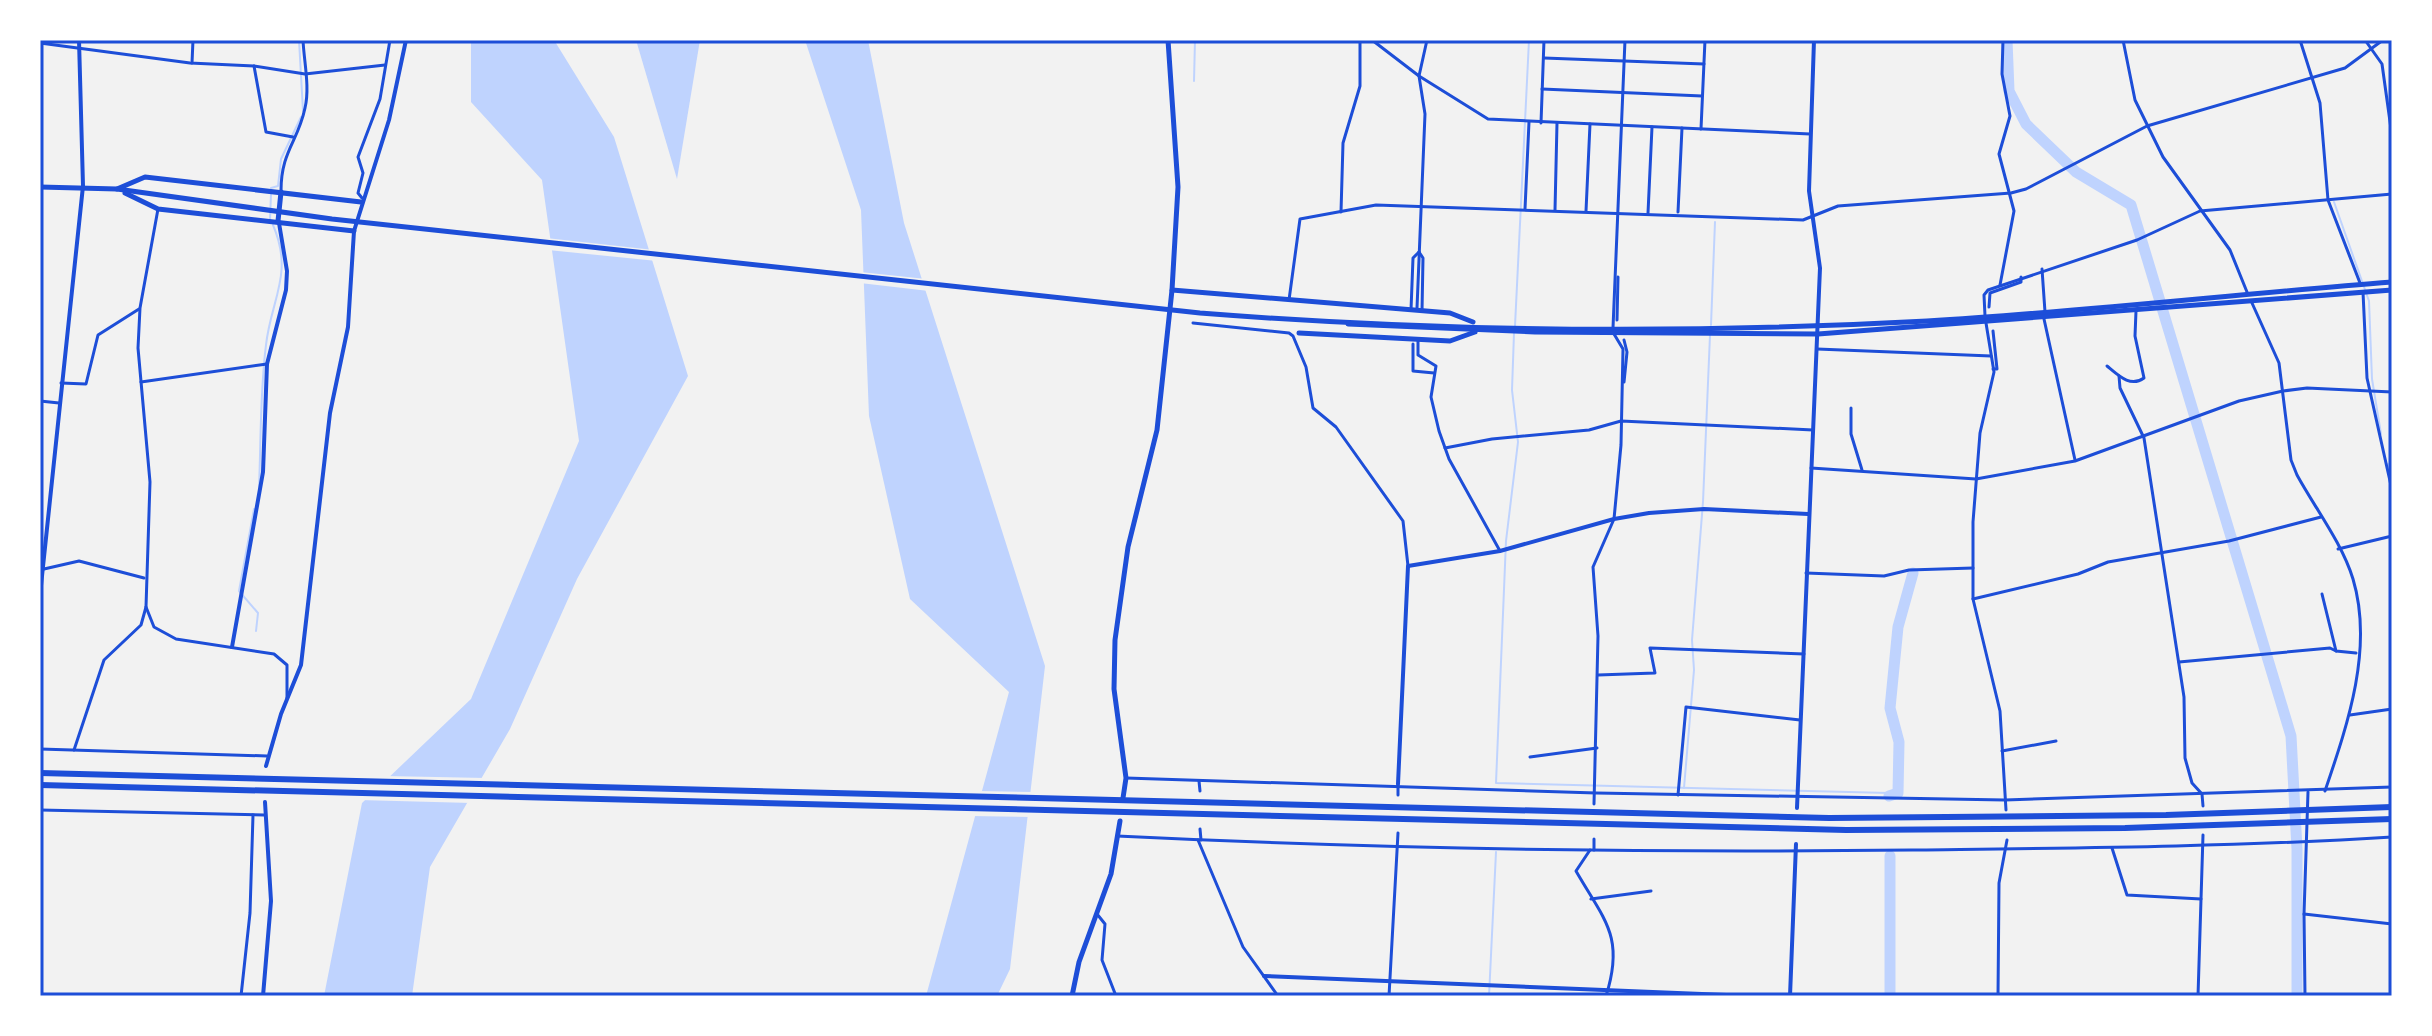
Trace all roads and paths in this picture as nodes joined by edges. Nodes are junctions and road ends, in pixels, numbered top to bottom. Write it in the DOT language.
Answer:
graph roads {
  1 [pos="79,40"];
  2 [pos="193,40"];
  3 [pos="303,40"];
  4 [pos="390,40"];
  5 [pos="406,40"];
  6 [pos="1168,40"];
  7 [pos="1360,40"];
  8 [pos="1372,40"];
  9 [pos="1427,40"];
  10 [pos="1544,40"];
  11 [pos="1625,40"];
  12 [pos="1705,40"];
  13 [pos="1814,40"];
  14 [pos="2003,40"];
  15 [pos="2123,40"];
  16 [pos="2300,40"];
  17 [pos="2365,40"];
  18 [pos="2383,40"];
  19 [pos="40,43"];
  20 [pos="80,48"];
  21 [pos="2371,51"];
  22 [pos="1544,58"];
  23 [pos="1624,61"];
  24 [pos="192,63"];
  25 [pos="1704,64"];
  26 [pos="385,65"];
  27 [pos="254,66"];
  28 [pos="304,74"];
  29 [pos="1419,76"];
  30 [pos="2312,78"];
  31 [pos="1542,89"];
  32 [pos="1622,93"];
  33 [pos="1702,96"];
  34 [pos="1529,122"];
  35 [pos="1541,123"];
  36 [pos="1557,123"];
  37 [pos="1590,124"];
  38 [pos="1621,125"];
  39 [pos="2147,126"];
  40 [pos="1652,127"];
  41 [pos="1682,128"];
  42 [pos="1701,129"];
  43 [pos="1810,134"];
  44 [pos="2392,136"];
  45 [pos="291,137"];
  46 [pos="42,186"];
  47 [pos="83,186"];
  48 [pos="117,189"];
  49 [pos="278,192"];
  50 [pos="2011,193"];
  51 [pos="2392,194"];
  52 [pos="362,200"];
  53 [pos="2328,200"];
  54 [pos="1419,206"];
  55 [pos="158,209"];
  56 [pos="1525,209"];
  57 [pos="1555,210"];
  58 [pos="1586,211"];
  59 [pos="2200,211"];
  60 [pos="1341,212"];
  61 [pos="1618,212"];
  62 [pos="1648,213"];
  63 [pos="1678,214"];
  64 [pos="1813,219"];
  65 [pos="276,221"];
  66 [pos="354,231"];
  67 [pos="1419,252"];
  68 [pos="2042,269"];
  69 [pos="1616,274"];
  70 [pos="2021,277"];
  71 [pos="2392,282"];
  72 [pos="2000,285"];
  73 [pos="2360,285"];
  74 [pos="1172,290"];
  75 [pos="2392,290"];
  76 [pos="2363,292"];
  77 [pos="2248,294"];
  78 [pos="2251,301"];
  79 [pos="1289,302"];
  80 [pos="1989,307"];
  81 [pos="140,308"];
  82 [pos="1417,310"];
  83 [pos="2136,311"];
  84 [pos="2045,315"];
  85 [pos="1617,320"];
  86 [pos="1985,320"];
  87 [pos="1193,323"];
  88 [pos="1818,325"];
  89 [pos="1479,327"];
  90 [pos="1614,331"];
  91 [pos="1993,331"];
  92 [pos="1299,333"];
  93 [pos="1818,334"];
  94 [pos="1624,340"];
  95 [pos="1416,342"];
  96 [pos="1817,349"];
  97 [pos="1991,356"];
  98 [pos="264,365"];
  99 [pos="2107,366"];
  100 [pos="1993,369"];
  101 [pos="1435,373"];
  102 [pos="2119,376"];
  103 [pos="141,382"];
  104 [pos="61,383"];
  105 [pos="1622,385"];
  106 [pos="2283,391"];
  107 [pos="2370,391"];
  108 [pos="2392,392"];
  109 [pos="40,401"];
  110 [pos="59,403"];
  111 [pos="1851,408"];
  112 [pos="1621,421"];
  113 [pos="1813,430"];
  114 [pos="2144,438"];
  115 [pos="1445,448"];
  116 [pos="2075,461"];
  117 [pos="1811,468"];
  118 [pos="1862,471"];
  119 [pos="1976,479"];
  120 [pos="2392,490"];
  121 [pos="1808,514"];
  122 [pos="2321,517"];
  123 [pos="1614,519"];
  124 [pos="2392,536"];
  125 [pos="2338,549"];
  126 [pos="1500,551"];
  127 [pos="2162,555"];
  128 [pos="1408,566"];
  129 [pos="1973,568"];
  130 [pos="44,569"];
  131 [pos="1806,573"];
  132 [pos="144,578"];
  133 [pos="2322,594"];
  134 [pos="40,595"];
  135 [pos="1973,599"];
  136 [pos="146,607"];
  137 [pos="232,647"];
  138 [pos="2336,651"];
  139 [pos="2358,653"];
  140 [pos="1804,654"];
  141 [pos="2179,662"];
  142 [pos="1598,675"];
  143 [pos="287,699"];
  144 [pos="2392,709"];
  145 [pos="2350,715"];
  146 [pos="1800,720"];
  147 [pos="2056,741"];
  148 [pos="1597,748"];
  149 [pos="40,749"];
  150 [pos="74,750"];
  151 [pos="2002,751"];
  152 [pos="267,756"];
  153 [pos="1530,757"];
  154 [pos="266,766"];
  155 [pos="40,773"];
  156 [pos="1126,778"];
  157 [pos="1199,781"];
  158 [pos="1398,784"];
  159 [pos="40,785"];
  160 [pos="2392,787"];
  161 [pos="1200,791"];
  162 [pos="2325,791"];
  163 [pos="2308,792"];
  164 [pos="1596,793"];
  165 [pos="1797,794"];
  166 [pos="2202,794"];
  167 [pos="1398,795"];
  168 [pos="1678,795"];
  169 [pos="1123,798"];
  170 [pos="2005,800"];
  171 [pos="265,802"];
  172 [pos="1594,804"];
  173 [pos="2203,806"];
  174 [pos="2392,807"];
  175 [pos="1797,808"];
  176 [pos="40,810"];
  177 [pos="2006,810"];
  178 [pos="253,815"];
  179 [pos="266,815"];
  180 [pos="2392,819"];
  181 [pos="1120,821"];
  182 [pos="1200,829"];
  183 [pos="1398,833"];
  184 [pos="2203,835"];
  185 [pos="1117,836"];
  186 [pos="2392,837"];
  187 [pos="1594,839"];
  188 [pos="1200,840"];
  189 [pos="2007,840"];
  190 [pos="2306,842"];
  191 [pos="1397,844"];
  192 [pos="1796,844"];
  193 [pos="2203,844"];
  194 [pos="2111,846"];
  195 [pos="2007,849"];
  196 [pos="1592,850"];
  197 [pos="1796,851"];
  198 [pos="1651,891"];
  199 [pos="1591,899"];
  200 [pos="2201,899"];
  201 [pos="1097,914"];
  202 [pos="2304,914"];
  203 [pos="2392,924"];
  204 [pos="1264,976"];
  205 [pos="1390,983"];
  206 [pos="1607,994"];
  207 [pos="241,996"];
  208 [pos="263,996"];
  209 [pos="1072,996"];
  210 [pos="1116,996"];
  211 [pos="1278,996"];
  212 [pos="1389,996"];
  213 [pos="1751,996"];
  214 [pos="1790,996"];
  215 [pos="1998,996"];
  216 [pos="2198,996"];
  217 [pos="2305,996"];
  1 -- 20 [label="street"];
  2 -- 24 [label="street"];
  3 -- 28 [label="street"];
  4 -- 26 [label="street"];
  5 -- 52 [label="street"];
  6 -- 74 [label="main road"];
  7 -- 60 [label="street"];
  8 -- 29 [label="street"];
  9 -- 29 [label="street"];
  10 -- 22 [label="street"];
  11 -- 23 [label="street"];
  12 -- 25 [label="street"];
  13 -- 43 [label="street"];
  14 -- 50 [label="street"];
  15 -- 39 [label="street"];
  16 -- 30 [label="street"];
  17 -- 21 [label="street"];
  18 -- 21 [label="street"];
  19 -- 20 [label="street"];
  20 -- 24 [label="street"];
  20 -- 47 [label="street"];
  21 -- 30 [label="street"];
  21 -- 44 [label="street"];
  22 -- 23 [label="street"];
  22 -- 31 [label="street"];
  23 -- 25 [label="street"];
  23 -- 32 [label="street"];
  24 -- 27 [label="street"];
  25 -- 33 [label="street"];
  26 -- 28 [label="street"];
  26 -- 52 [label="street"];
  27 -- 28 [label="street"];
  27 -- 45 [label="street"];
  28 -- 45 [label="street"];
  29 -- 34 [label="street"];
  29 -- 54 [label="street"];
  30 -- 39 [label="street"];
  30 -- 53 [label="street"];
  31 -- 32 [label="street"];
  31 -- 35 [label="street"];
  32 -- 33 [label="street"];
  32 -- 38 [label="street"];
  33 -- 42 [label="street"];
  34 -- 35 [label="street"];
  34 -- 56 [label="street"];
  35 -- 36 [label="street"];
  36 -- 37 [label="street"];
  36 -- 57 [label="street"];
  37 -- 38 [label="street"];
  37 -- 58 [label="street"];
  38 -- 40 [label="street"];
  38 -- 61 [label="street"];
  39 -- 50 [label="street"];
  39 -- 59 [label="street"];
  40 -- 41 [label="street"];
  40 -- 62 [label="street"];
  41 -- 42 [label="street"];
  41 -- 63 [label="street"];
  42 -- 43 [label="street"];
  43 -- 64 [label="street"];
  45 -- 49 [label="street"];
  46 -- 47 [label="main road"];
  47 -- 48 [label="main road"];
  47 -- 104 [label="street"];
  48 -- 49 [label="main road"];
  48 -- 55 [label="main road"];
  48 -- 89 [label="main road"];
  49 -- 52 [label="main road"];
  49 -- 65 [label="main road"];
  50 -- 64 [label="street"];
  50 -- 72 [label="street"];
  51 -- 53 [label="street"];
  52 -- 66 [label="street"];
  53 -- 59 [label="street"];
  53 -- 73 [label="street"];
  54 -- 56 [label="street"];
  54 -- 60 [label="street"];
  54 -- 67 [label="street"];
  55 -- 65 [label="main road"];
  55 -- 81 [label="street"];
  56 -- 57 [label="street"];
  57 -- 58 [label="street"];
  58 -- 61 [label="street"];
  59 -- 68 [label="street"];
  59 -- 77 [label="street"];
  60 -- 79 [label="street"];
  61 -- 62 [label="street"];
  61 -- 69 [label="street"];
  62 -- 63 [label="street"];
  63 -- 64 [label="street"];
  64 -- 88 [label="street"];
  65 -- 66 [label="main road"];
  65 -- 98 [label="street"];
  66 -- 143 [label="street"];
  67 -- 82 [label="street"];
  67 -- 82 [label="street"];
  68 -- 70 [label="street"];
  68 -- 84 [label="street"];
  69 -- 85 [label="street"];
  69 -- 90 [label="street"];
  70 -- 72 [label="street"];
  70 -- 80 [label="street"];
  71 -- 73 [label="main road"];
  72 -- 86 [label="street"];
  73 -- 77 [label="main road"];
  74 -- 79 [label="main road"];
  74 -- 156 [label="main road"];
  75 -- 76 [label="main road"];
  76 -- 78 [label="main road"];
  76 -- 107 [label="street"];
  77 -- 78 [label="street"];
  77 -- 84 [label="main road"];
  78 -- 83 [label="main road"];
  78 -- 106 [label="street"];
  79 -- 82 [label="main road"];
  81 -- 103 [label="street"];
  81 -- 104 [label="street"];
  82 -- 89 [label="main road"];
  83 -- 84 [label="main road"];
  83 -- 102 [label="street"];
  84 -- 86 [label="main road"];
  84 -- 116 [label="street"];
  86 -- 88 [label="main road"];
  86 -- 93 [label="main road"];
  86 -- 97 [label="street"];
  87 -- 128 [label="street"];
  88 -- 90 [label="main road"];
  88 -- 93 [label="street"];
  89 -- 90 [label="main road"];
  89 -- 95 [label="main road"];
  90 -- 93 [label="main road"];
  90 -- 105 [label="street"];
  91 -- 100 [label="street"];
  92 -- 95 [label="main road"];
  93 -- 96 [label="street"];
  94 -- 105 [label="street"];
  95 -- 101 [label="street"];
  95 -- 101 [label="street"];
  96 -- 97 [label="street"];
  96 -- 113 [label="street"];
  97 -- 100 [label="street"];
  98 -- 103 [label="street"];
  98 -- 137 [label="street"];
  99 -- 102 [label="street"];
  100 -- 119 [label="street"];
  101 -- 115 [label="street"];
  102 -- 114 [label="street"];
  103 -- 132 [label="street"];
  104 -- 110 [label="street"];
  105 -- 112 [label="street"];
  106 -- 107 [label="street"];
  106 -- 114 [label="street"];
  106 -- 122 [label="street"];
  107 -- 108 [label="street"];
  107 -- 120 [label="street"];
  109 -- 110 [label="street"];
  110 -- 130 [label="street"];
  111 -- 118 [label="street"];
  112 -- 113 [label="street"];
  112 -- 115 [label="street"];
  112 -- 123 [label="street"];
  113 -- 117 [label="street"];
  114 -- 116 [label="street"];
  114 -- 127 [label="street"];
  115 -- 126 [label="street"];
  116 -- 119 [label="street"];
  117 -- 118 [label="street"];
  117 -- 121 [label="street"];
  118 -- 119 [label="street"];
  119 -- 129 [label="street"];
  121 -- 123 [label="street"];
  121 -- 131 [label="street"];
  122 -- 125 [label="street"];
  122 -- 127 [label="street"];
  123 -- 126 [label="street"];
  123 -- 142 [label="street"];
  124 -- 125 [label="street"];
  125 -- 139 [label="street"];
  126 -- 128 [label="street"];
  127 -- 135 [label="street"];
  127 -- 141 [label="street"];
  128 -- 158 [label="street"];
  129 -- 131 [label="street"];
  129 -- 135 [label="street"];
  130 -- 132 [label="street"];
  130 -- 134 [label="street"];
  131 -- 140 [label="street"];
  132 -- 136 [label="street"];
  133 -- 138 [label="street"];
  135 -- 151 [label="street"];
  136 -- 137 [label="street"];
  136 -- 150 [label="street"];
  137 -- 143 [label="street"];
  138 -- 139 [label="street"];
  138 -- 141 [label="street"];
  139 -- 145 [label="street"];
  140 -- 142 [label="street"];
  140 -- 146 [label="street"];
  141 -- 166 [label="street"];
  142 -- 148 [label="street"];
  143 -- 152 [label="street"];
  144 -- 145 [label="street"];
  145 -- 162 [label="street"];
  146 -- 165 [label="street"];
  146 -- 168 [label="street"];
  147 -- 151 [label="street"];
  148 -- 153 [label="street"];
  148 -- 164 [label="street"];
  149 -- 150 [label="street"];
  150 -- 152 [label="street"];
  151 -- 170 [label="street"];
  152 -- 154 [label="street"];
  155 -- 174 [label="highway"];
  156 -- 157 [label="street"];
  156 -- 169 [label="main road"];
  157 -- 158 [label="street"];
  157 -- 161 [label="street"];
  158 -- 164 [label="street"];
  158 -- 167 [label="street"];
  159 -- 180 [label="highway"];
  160 -- 162 [label="street"];
  162 -- 163 [label="street"];
  163 -- 166 [label="street"];
  163 -- 190 [label="street"];
  164 -- 168 [label="street"];
  164 -- 172 [label="street"];
  165 -- 168 [label="street"];
  165 -- 170 [label="street"];
  165 -- 175 [label="street"];
  166 -- 170 [label="street"];
  166 -- 173 [label="street"];
  170 -- 177 [label="street"];
  171 -- 179 [label="street"];
  176 -- 178 [label="street"];
  178 -- 179 [label="street"];
  178 -- 207 [label="street"];
  179 -- 208 [label="street"];
  181 -- 185 [label="main road"];
  182 -- 188 [label="street"];
  183 -- 191 [label="street"];
  184 -- 193 [label="street"];
  185 -- 188 [label="street"];
  185 -- 201 [label="main road"];
  186 -- 190 [label="street"];
  187 -- 196 [label="street"];
  188 -- 191 [label="street"];
  188 -- 204 [label="street"];
  189 -- 195 [label="street"];
  190 -- 193 [label="street"];
  190 -- 202 [label="street"];
  191 -- 196 [label="street"];
  191 -- 205 [label="street"];
  192 -- 197 [label="street"];
  193 -- 194 [label="street"];
  193 -- 200 [label="street"];
  194 -- 195 [label="street"];
  194 -- 200 [label="street"];
  195 -- 197 [label="street"];
  195 -- 215 [label="street"];
  196 -- 197 [label="street"];
  196 -- 199 [label="street"];
  197 -- 214 [label="street"];
  198 -- 199 [label="street"];
  199 -- 206 [label="street"];
  200 -- 216 [label="street"];
  201 -- 209 [label="main road"];
  201 -- 210 [label="street"];
  202 -- 203 [label="street"];
  202 -- 217 [label="street"];
  204 -- 205 [label="street"];
  204 -- 211 [label="street"];
  205 -- 206 [label="street"];
  205 -- 212 [label="street"];
  206 -- 213 [label="street"];
}
